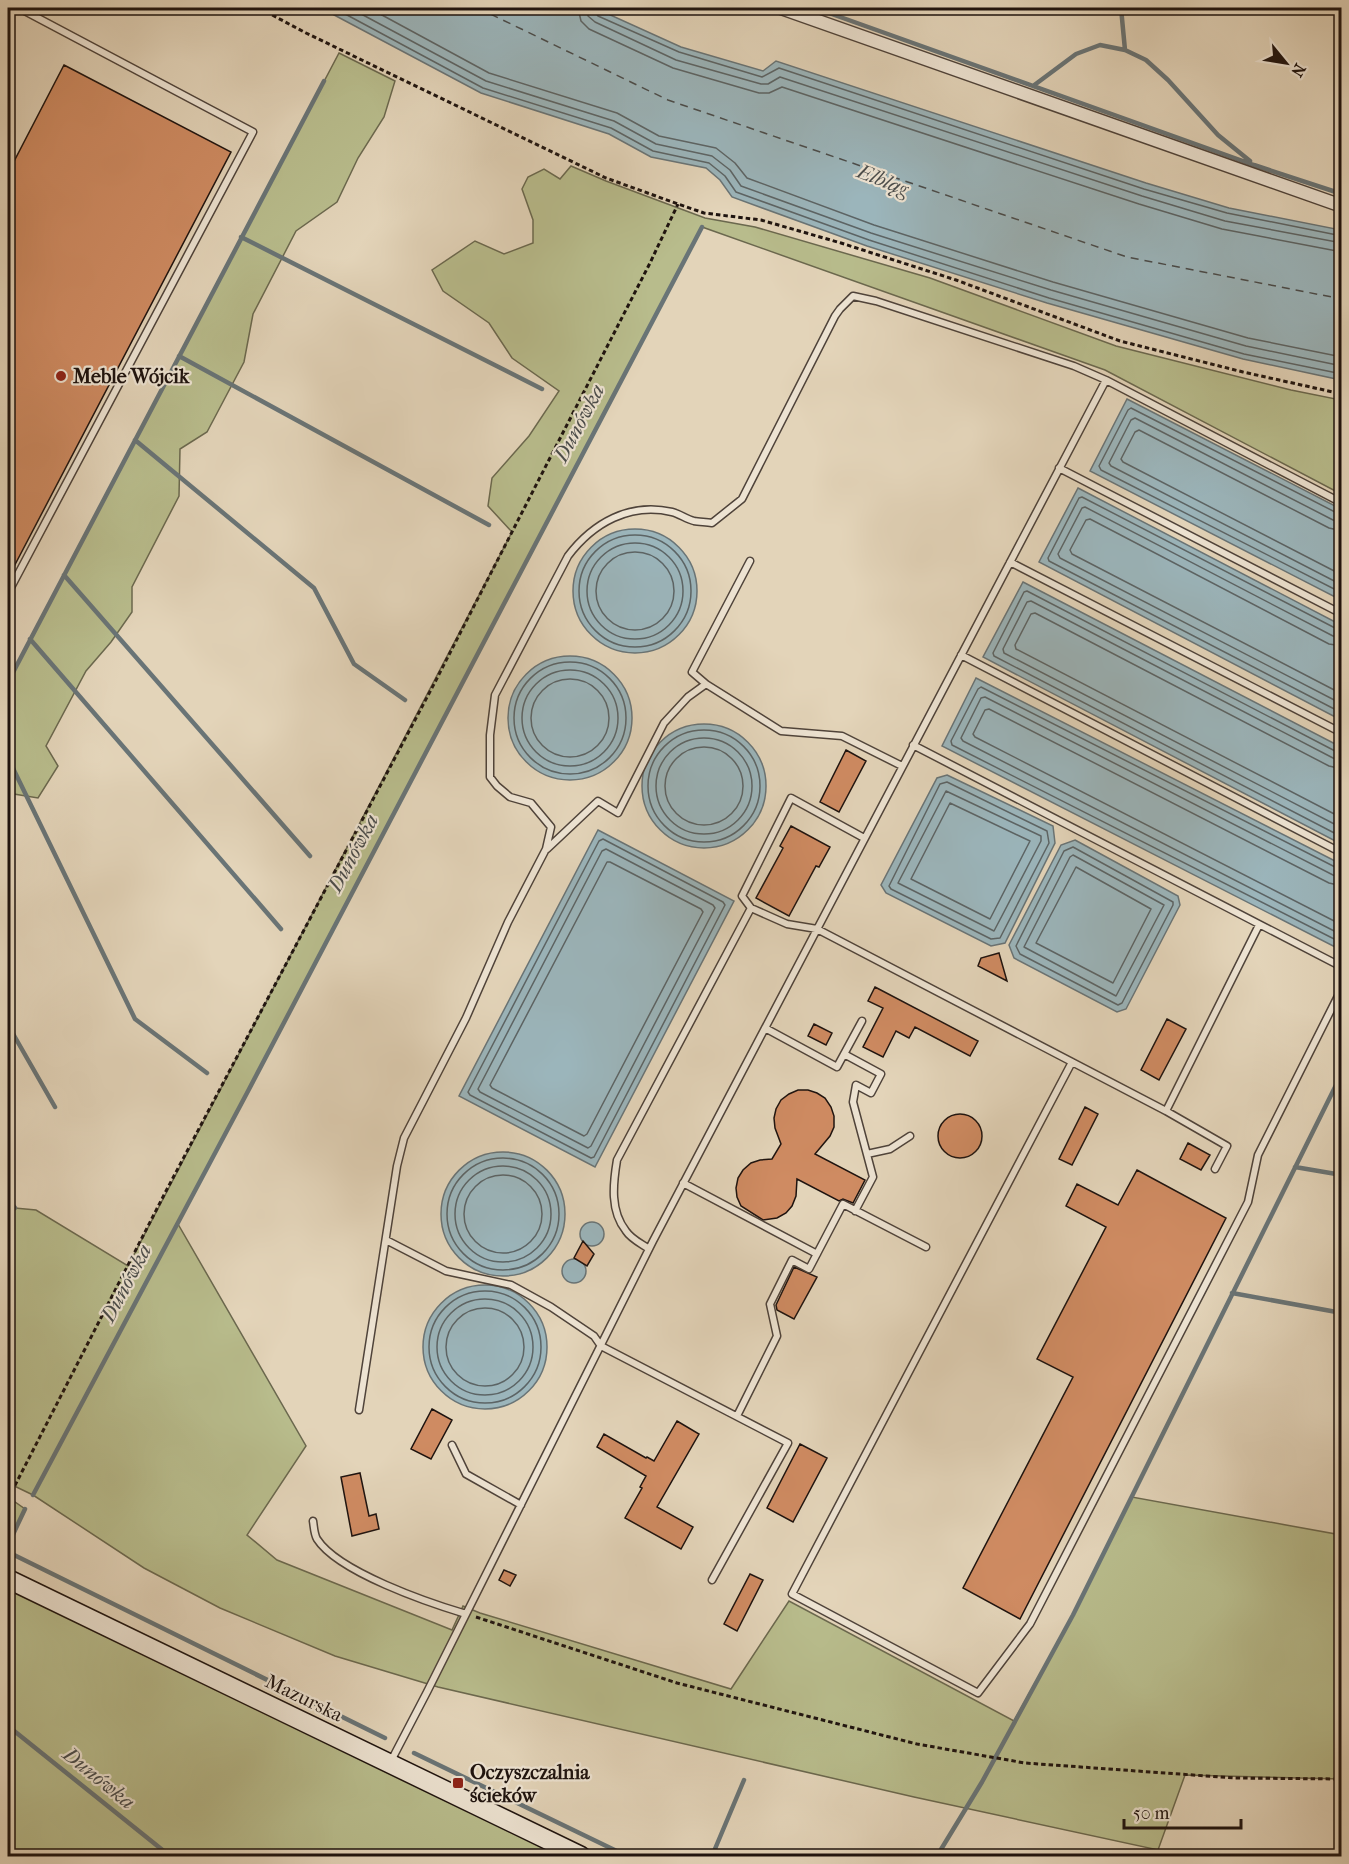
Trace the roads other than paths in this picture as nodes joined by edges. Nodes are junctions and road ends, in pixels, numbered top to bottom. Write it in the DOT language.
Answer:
graph roads {
  1 [pos="19,8"];
  2 [pos="781,8"];
  3 [pos="1341,206"];
  4 [pos="1106,380"];
  5 [pos="1059,468"];
  6 [pos="1341,503"];
  7 [pos="750,561"];
  8 [pos="1010,562"];
  9 [pos="8,593"];
  10 [pos="1341,614"];
  11 [pos="961,655"];
  12 [pos="706,684"];
  13 [pos="1341,733"];
  14 [pos="913,745"];
  15 [pos="902,766"];
  16 [pos="864,838"];
  17 [pos="546,849"];
  18 [pos="1341,853"];
  19 [pos="751,908"];
  20 [pos="1259,925"];
  21 [pos="817,929"];
  22 [pos="1341,967"];
  23 [pos="1341,988"];
  24 [pos="862,1022"];
  25 [pos="765,1028"];
  26 [pos="844,1054"];
  27 [pos="1072,1062"];
  28 [pos="1166,1111"];
  29 [pos="910,1136"];
  30 [pos="867,1154"];
  31 [pos="1215,1169"];
  32 [pos="684,1183"];
  33 [pos="855,1211"];
  34 [pos="386,1240"];
  35 [pos="926,1247"];
  36 [pos="649,1249"];
  37 [pos="817,1254"];
  38 [pos="601,1346"];
  39 [pos="359,1410"];
  40 [pos="737,1416"];
  41 [pos="452,1445"];
  42 [pos="521,1505"];
  43 [pos="313,1521"];
  44 [pos="8,1579"];
  45 [pos="712,1580"];
  46 [pos="466,1614"];
  47 [pos="389,1764"];
  48 [pos="581,1857"];
  1 -- 9 [label="lane"];
  2 -- 3 [label="street"];
  4 -- 5 [label="lane"];
  4 -- 6 [label="lane"];
  4 -- 17 [label="lane"];
  5 -- 8 [label="lane"];
  5 -- 10 [label="lane"];
  7 -- 12 [label="lane"];
  8 -- 11 [label="lane"];
  8 -- 13 [label="lane"];
  11 -- 14 [label="lane"];
  11 -- 18 [label="lane"];
  12 -- 15 [label="lane"];
  12 -- 17 [label="lane"];
  14 -- 15 [label="lane"];
  14 -- 20 [label="lane"];
  15 -- 16 [label="lane"];
  16 -- 19 [label="lane"];
  16 -- 21 [label="lane"];
  17 -- 34 [label="lane"];
  19 -- 21 [label="lane"];
  19 -- 36 [label="lane"];
  20 -- 22 [label="lane"];
  20 -- 28 [label="lane"];
  21 -- 25 [label="lane"];
  21 -- 27 [label="lane"];
  23 -- 27 [label="lane"];
  24 -- 26 [label="lane"];
  25 -- 26 [label="lane"];
  25 -- 32 [label="lane"];
  26 -- 30 [label="lane"];
  27 -- 28 [label="lane"];
  28 -- 31 [label="lane"];
  29 -- 30 [label="lane"];
  30 -- 33 [label="lane"];
  32 -- 36 [label="lane"];
  32 -- 37 [label="lane"];
  33 -- 35 [label="lane"];
  33 -- 37 [label="lane"];
  34 -- 38 [label="lane"];
  34 -- 39 [label="lane"];
  36 -- 38 [label="lane"];
  37 -- 40 [label="lane"];
  38 -- 40 [label="lane"];
  38 -- 42 [label="lane"];
  40 -- 45 [label="lane"];
  41 -- 42 [label="lane"];
  42 -- 46 [label="lane"];
  43 -- 46 [label="lane"];
  44 -- 47 [label="main road, Mazurska"];
  46 -- 47 [label="lane"];
  47 -- 48 [label="main road, Mazurska"];
}
